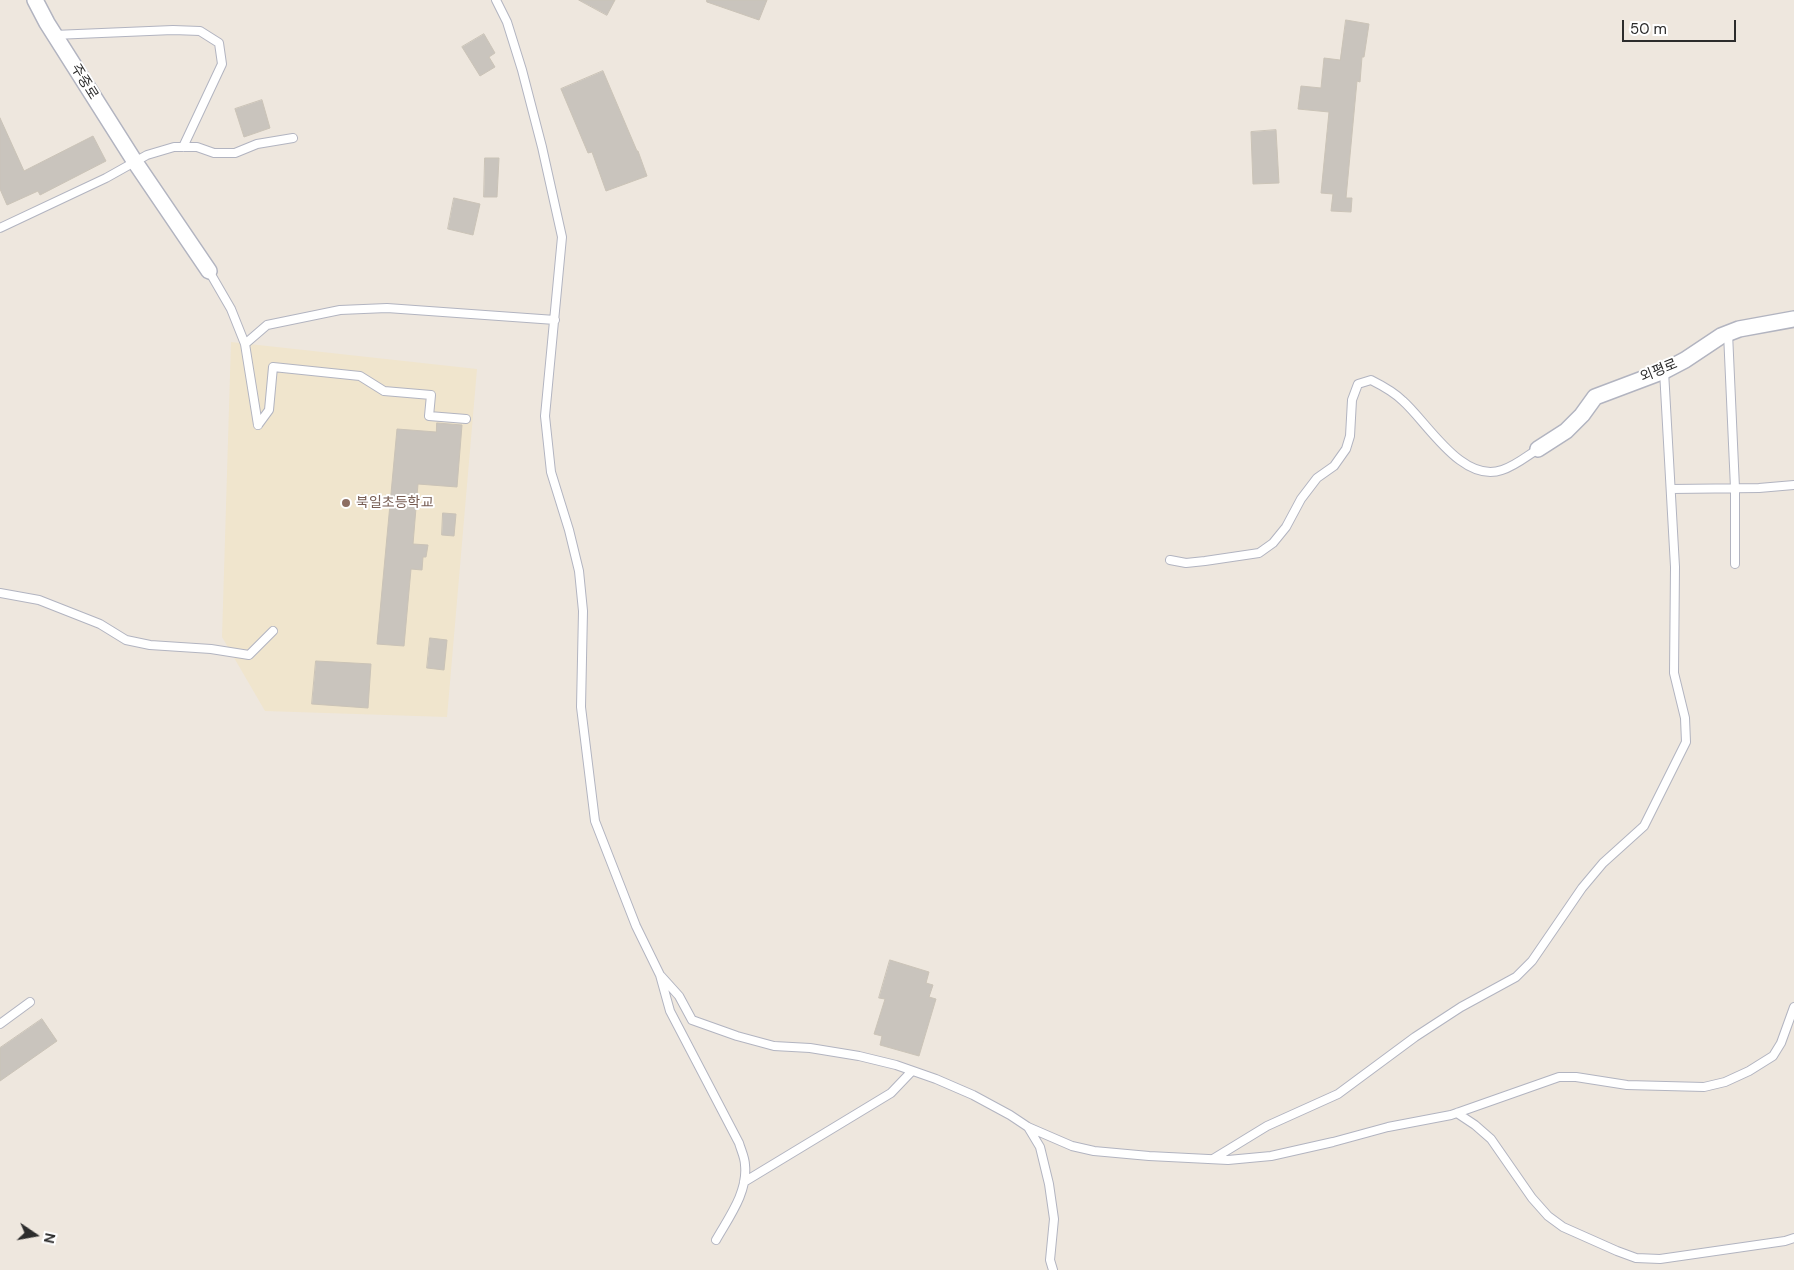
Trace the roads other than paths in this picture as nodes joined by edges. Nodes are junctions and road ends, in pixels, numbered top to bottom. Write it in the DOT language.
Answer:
graph roads {
  1 [pos="35,0"];
  2 [pos="496,0"];
  3 [pos="54,35"];
  4 [pos="293,138"];
  5 [pos="183,147"];
  6 [pos="135,162"];
  7 [pos="0,228"];
  8 [pos="209,271"];
  9 [pos="1794,319"];
  10 [pos="555,320"];
  11 [pos="1728,333"];
  12 [pos="245,344"];
  13 [pos="1664,371"];
  14 [pos="466,419"];
  15 [pos="1538,449"];
  16 [pos="1794,485"];
  17 [pos="1735,488"];
  18 [pos="1672,489"];
  19 [pos="1170,560"];
  20 [pos="1735,564"];
  21 [pos="0,593"];
  22 [pos="273,631"];
  23 [pos="660,975"];
  24 [pos="30,1002"];
  25 [pos="1794,1008"];
  26 [pos="0,1024"];
  27 [pos="912,1071"];
  28 [pos="1457,1113"];
  29 [pos="1028,1127"];
  30 [pos="1213,1159"];
  31 [pos="744,1182"];
  32 [pos="1794,1238"];
  33 [pos="716,1240"];
  34 [pos="1052,1270"];
  1 -- 3 [label="street, 주중로"];
  2 -- 10 [label="lane"];
  3 -- 5 [label="lane"];
  3 -- 6 [label="street, 주중로"];
  4 -- 5 [label="lane"];
  5 -- 6 [label="lane"];
  6 -- 7 [label="lane"];
  6 -- 8 [label="street, 주중로"];
  8 -- 12 [label="lane"];
  9 -- 11 [label="street, 외평로"];
  10 -- 12 [label="lane"];
  10 -- 23 [label="lane"];
  11 -- 13 [label="street, 외평로"];
  11 -- 17 [label="lane"];
  12 -- 14 [label="lane"];
  13 -- 15 [label="street, 외평로"];
  13 -- 18 [label="lane"];
  15 -- 19 [label="lane"];
  16 -- 17 [label="lane"];
  17 -- 18 [label="lane"];
  17 -- 20 [label="lane"];
  18 -- 30 [label="lane"];
  21 -- 22 [label="lane"];
  23 -- 27 [label="lane"];
  23 -- 31 [label="lane"];
  24 -- 26 [label="lane"];
  25 -- 28 [label="lane"];
  27 -- 29 [label="lane"];
  27 -- 31 [label="lane"];
  28 -- 30 [label="lane"];
  28 -- 32 [label="lane"];
  29 -- 30 [label="lane"];
  29 -- 34 [label="lane"];
  31 -- 33 [label="lane"];
}
